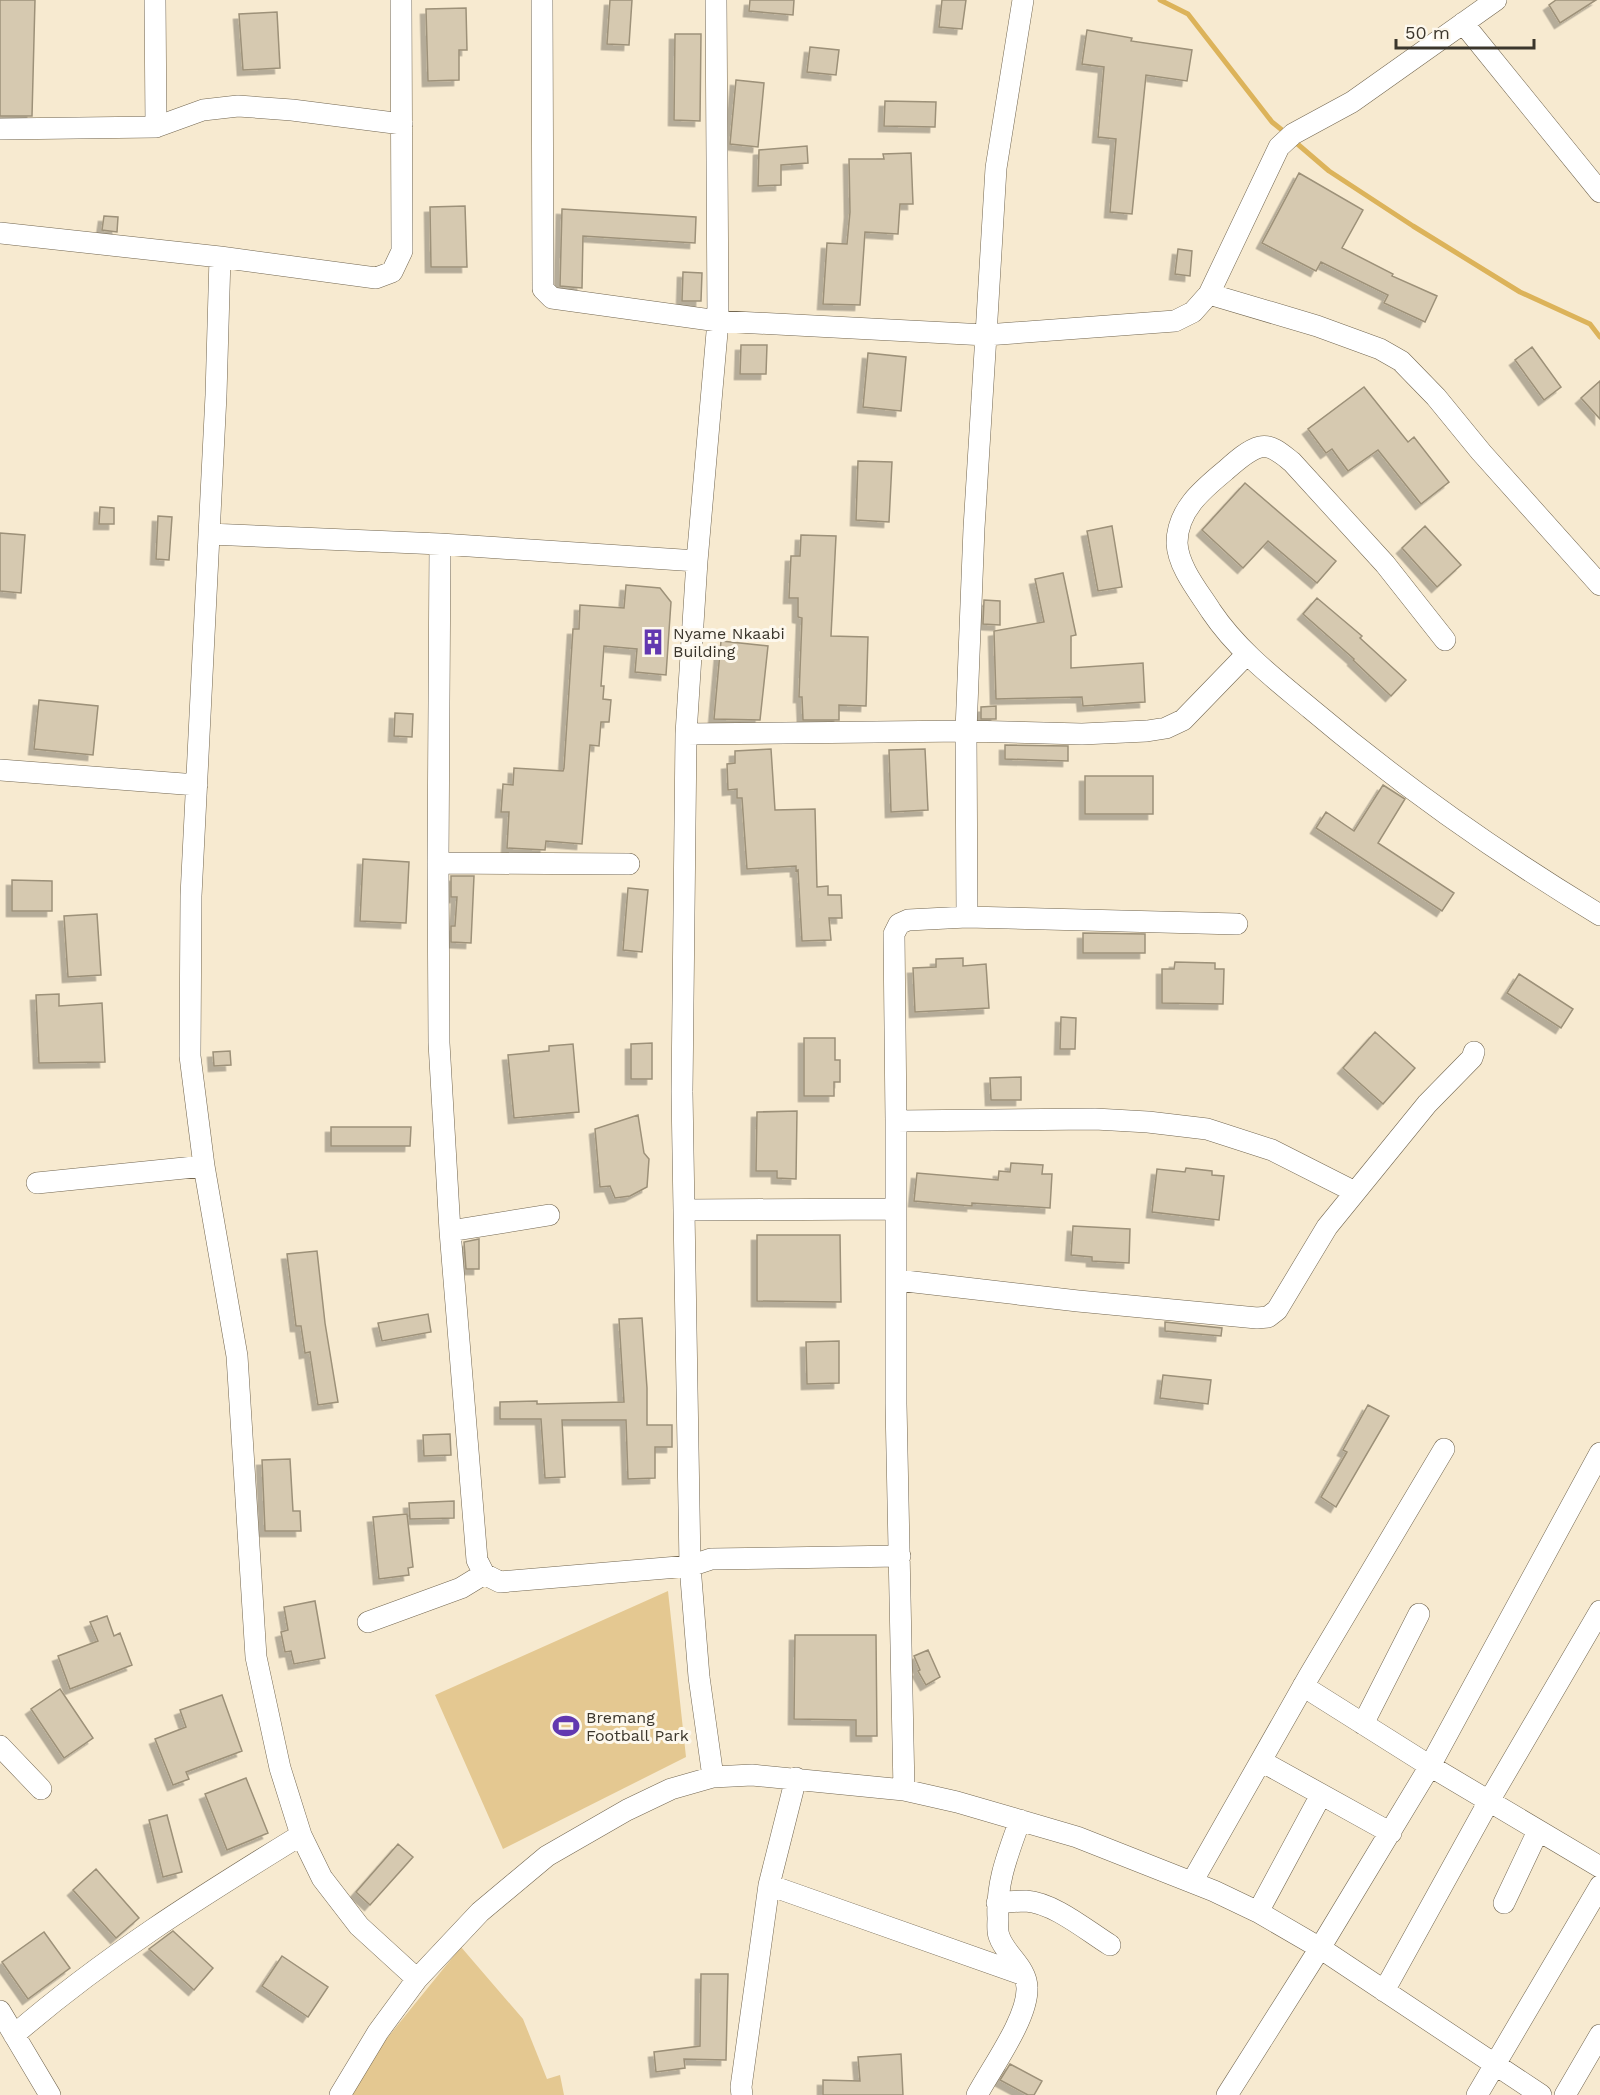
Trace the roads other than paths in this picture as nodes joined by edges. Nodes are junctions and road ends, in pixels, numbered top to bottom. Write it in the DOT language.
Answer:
graph roads {
  1 [pos="155,0"];
  2 [pos="401,0"];
  3 [pos="542,0"];
  4 [pos="716,0"];
  5 [pos="1023,0"];
  6 [pos="1496,0"];
  7 [pos="1463,23"];
  8 [pos="402,124"];
  9 [pos="156,127"];
  10 [pos="0,129"];
  11 [pos="1600,192"];
  12 [pos="0,233"];
  13 [pos="220,257"];
  14 [pos="1209,294"];
  15 [pos="718,321"];
  16 [pos="986,335"];
  17 [pos="208,534"];
  18 [pos="440,544"];
  19 [pos="697,561"];
  20 [pos="1600,585"];
  21 [pos="1444,640"];
  22 [pos="1246,655"];
  23 [pos="966,731"];
  24 [pos="686,734"];
  25 [pos="0,770"];
  26 [pos="196,785"];
  27 [pos="438,863"];
  28 [pos="628,864"];
  29 [pos="1600,915"];
  30 [pos="967,917"];
  31 [pos="1237,924"];
  32 [pos="1474,1052"];
  33 [pos="896,1121"];
  34 [pos="204,1166"];
  35 [pos="37,1183"];
  36 [pos="1355,1192"];
  37 [pos="896,1209"];
  38 [pos="684,1210"];
  39 [pos="549,1215"];
  40 [pos="450,1231"];
  41 [pos="897,1280"];
  42 [pos="1444,1449"];
  43 [pos="1600,1453"];
  44 [pos="900,1556"];
  45 [pos="690,1566"];
  46 [pos="484,1574"];
  47 [pos="1600,1611"];
  48 [pos="1419,1614"];
  49 [pos="368,1622"];
  50 [pos="1303,1686"];
  51 [pos="1363,1724"];
  52 [pos="0,1746"];
  53 [pos="1261,1761"];
  54 [pos="1431,1766"];
  55 [pos="713,1777"];
  56 [pos="796,1778"];
  57 [pos="41,1789"];
  58 [pos="904,1790"];
  59 [pos="1321,1795"];
  60 [pos="1489,1801"];
  61 [pos="1020,1820"];
  62 [pos="1538,1831"];
  63 [pos="1390,1833"];
  64 [pos="301,1835"];
  65 [pos="1600,1867"];
  66 [pos="1192,1882"];
  67 [pos="769,1885"];
  68 [pos="1600,1886"];
  69 [pos="997,1903"];
  70 [pos="1504,1903"];
  71 [pos="1258,1912"];
  72 [pos="1110,1945"];
  73 [pos="1320,1948"];
  74 [pos="1025,1975"];
  75 [pos="417,1979"];
  76 [pos="1383,1991"];
  77 [pos="0,2011"];
  78 [pos="14,2035"];
  79 [pos="1600,2035"];
  80 [pos="1494,2065"];
  81 [pos="50,2095"];
  82 [pos="340,2095"];
  83 [pos="742,2095"];
  84 [pos="977,2095"];
  85 [pos="1227,2095"];
  86 [pos="1477,2095"];
  87 [pos="1541,2095"];
  88 [pos="1565,2095"];
  1 -- 9 [label="street"];
  2 -- 8 [label="street"];
  3 -- 15 [label="street"];
  4 -- 15 [label="street"];
  5 -- 16 [label="street"];
  6 -- 7 [label="street"];
  7 -- 11 [label="street"];
  7 -- 14 [label="street"];
  8 -- 9 [label="street"];
  8 -- 13 [label="street"];
  9 -- 10 [label="street"];
  12 -- 13 [label="street"];
  13 -- 17 [label="street"];
  14 -- 16 [label="street"];
  14 -- 20 [label="street"];
  15 -- 16 [label="street"];
  15 -- 19 [label="street"];
  16 -- 23 [label="street"];
  17 -- 18 [label="street"];
  17 -- 26 [label="street"];
  18 -- 19 [label="street"];
  18 -- 27 [label="street"];
  19 -- 24 [label="street"];
  21 -- 22 [label="street"];
  22 -- 23 [label="street"];
  22 -- 29 [label="street"];
  23 -- 24 [label="street"];
  23 -- 30 [label="street"];
  24 -- 38 [label="street"];
  25 -- 26 [label="street"];
  26 -- 34 [label="street"];
  27 -- 28 [label="street"];
  27 -- 40 [label="street"];
  30 -- 31 [label="street"];
  30 -- 33 [label="street"];
  32 -- 36 [label="street"];
  33 -- 36 [label="street"];
  33 -- 37 [label="street"];
  34 -- 35 [label="street"];
  34 -- 64 [label="street"];
  36 -- 41 [label="street"];
  37 -- 38 [label="street"];
  37 -- 41 [label="street"];
  38 -- 45 [label="street"];
  39 -- 40 [label="street"];
  40 -- 46 [label="street"];
  41 -- 44 [label="street"];
  42 -- 50 [label="street"];
  43 -- 54 [label="street"];
  44 -- 45 [label="street"];
  44 -- 58 [label="street"];
  45 -- 46 [label="street"];
  45 -- 55 [label="street"];
  46 -- 49 [label="street"];
  47 -- 60 [label="street"];
  48 -- 51 [label="street"];
  50 -- 51 [label="street"];
  50 -- 53 [label="street"];
  51 -- 54 [label="street"];
  52 -- 57 [label="street"];
  53 -- 59 [label="street"];
  53 -- 66 [label="street"];
  54 -- 60 [label="street"];
  54 -- 63 [label="street"];
  55 -- 56 [label="street"];
  55 -- 75 [label="street"];
  56 -- 58 [label="street"];
  56 -- 67 [label="street"];
  58 -- 61 [label="street"];
  59 -- 63 [label="street"];
  59 -- 71 [label="street"];
  60 -- 62 [label="street"];
  60 -- 76 [label="street"];
  61 -- 66 [label="street"];
  61 -- 69 [label="street"];
  62 -- 65 [label="street"];
  62 -- 70 [label="street"];
  63 -- 73 [label="street"];
  64 -- 75 [label="street"];
  64 -- 78 [label="street"];
  66 -- 71 [label="street"];
  67 -- 74 [label="street"];
  67 -- 83 [label="street"];
  68 -- 80 [label="street"];
  69 -- 72 [label="street"];
  69 -- 74 [label="street"];
  71 -- 73 [label="street"];
  73 -- 76 [label="street"];
  73 -- 85 [label="street"];
  74 -- 84 [label="street"];
  75 -- 82 [label="street"];
  76 -- 80 [label="street"];
  77 -- 78 [label="street"];
  78 -- 81 [label="street"];
  79 -- 88 [label="street"];
  80 -- 86 [label="street"];
  80 -- 87 [label="street"];
}
